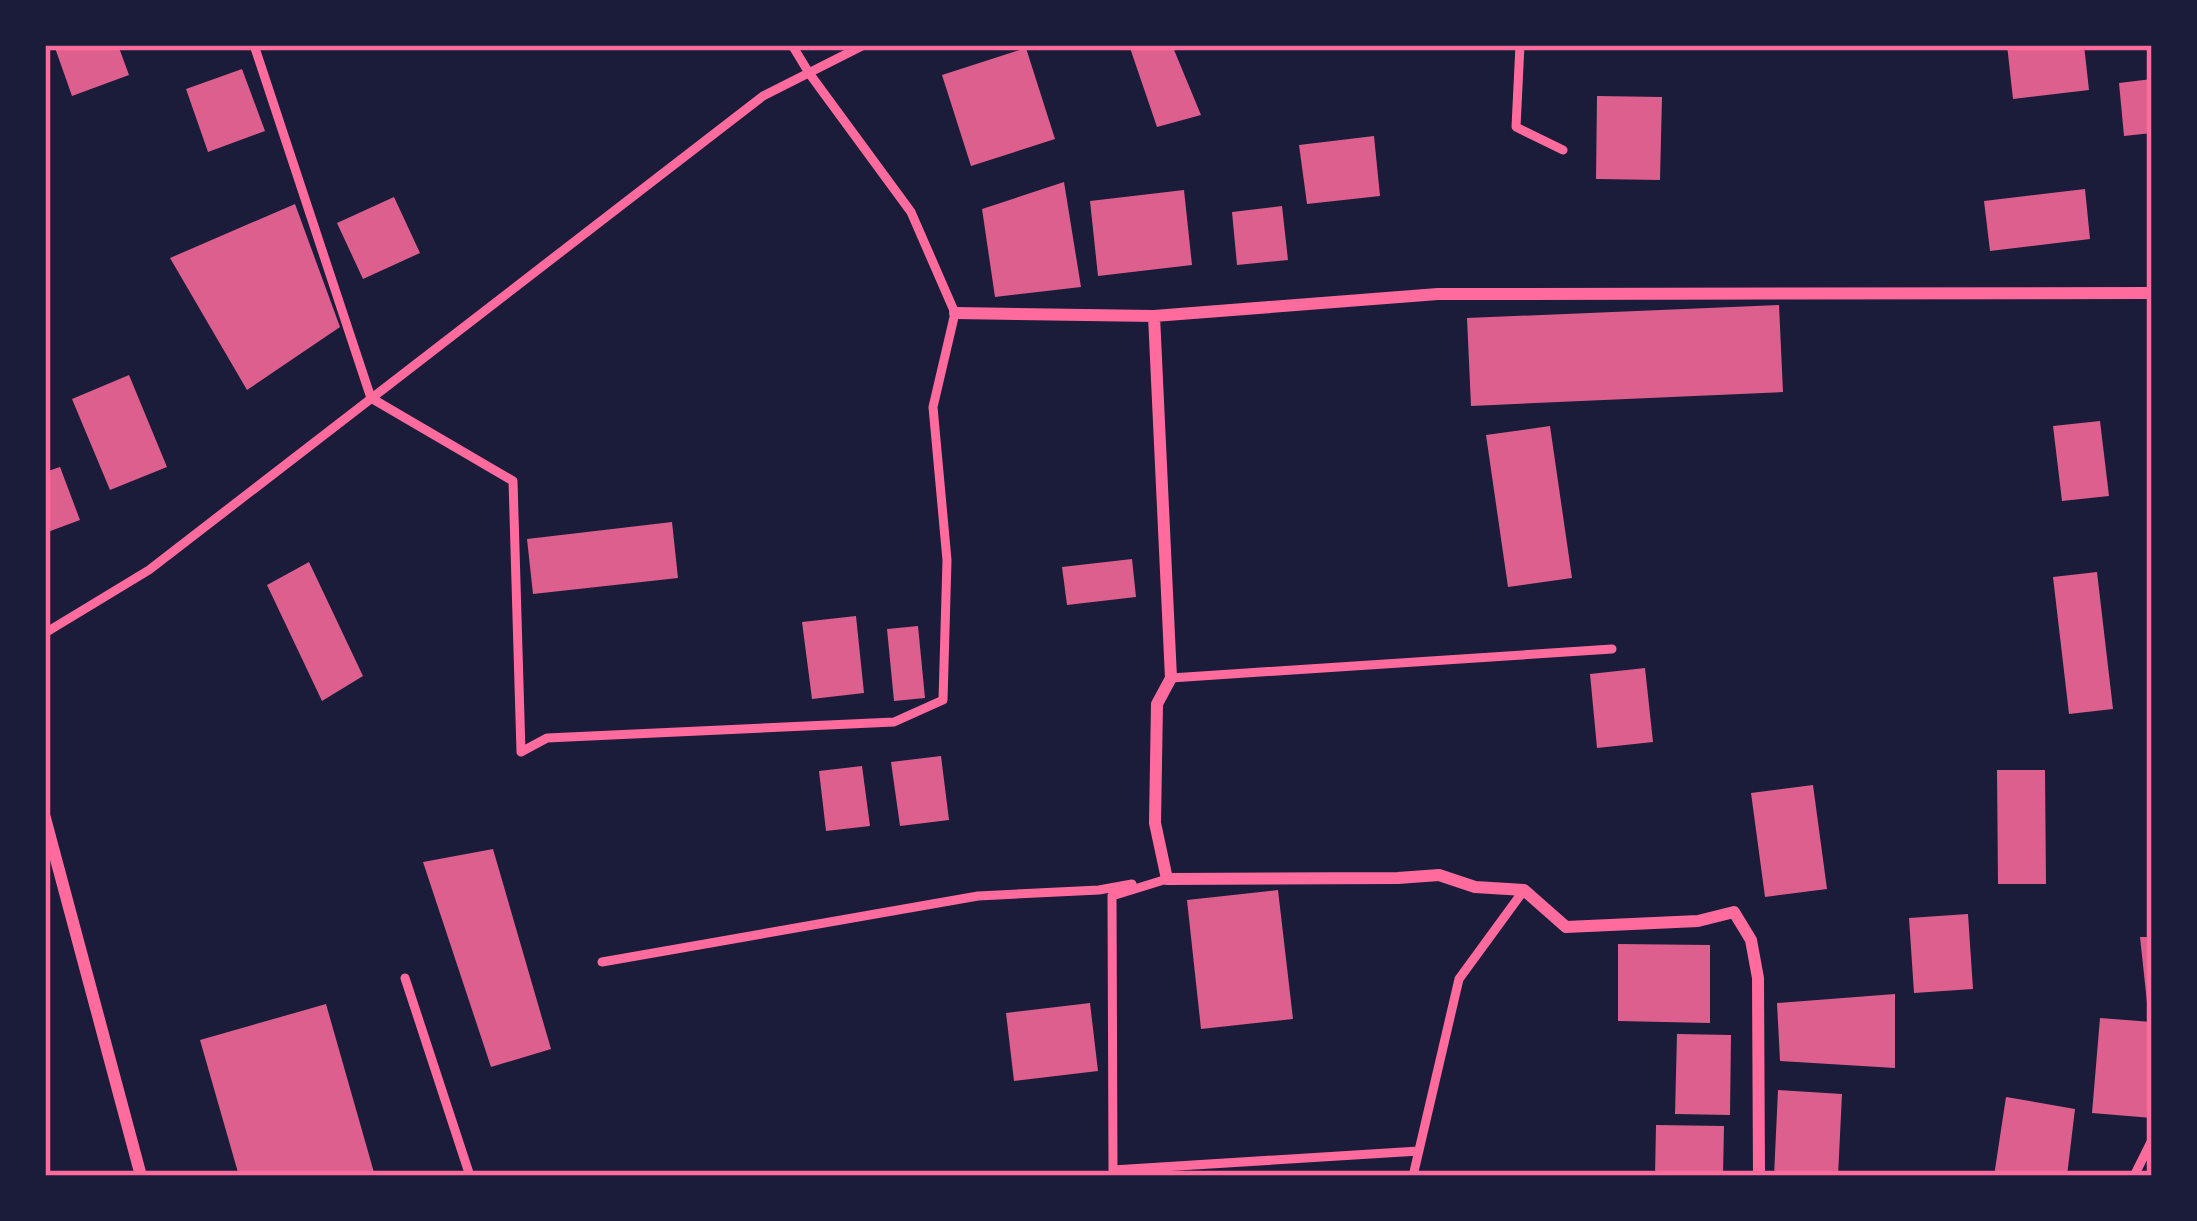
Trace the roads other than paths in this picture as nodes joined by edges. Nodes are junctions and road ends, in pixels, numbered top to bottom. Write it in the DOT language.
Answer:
graph roads {
  1 [pos="254,45"];
  2 [pos="792,45"];
  3 [pos="864,45"];
  4 [pos="1520,45"];
  5 [pos="809,73"];
  6 [pos="1564,150"];
  7 [pos="2152,293"];
  8 [pos="955,314"];
  9 [pos="1154,316"];
  10 [pos="371,398"];
  11 [pos="45,633"];
  12 [pos="1612,649"];
  13 [pos="1171,678"];
  14 [pos="45,818"];
  15 [pos="1167,878"];
  16 [pos="1523,890"];
  17 [pos="602,962"];
  18 [pos="405,978"];
  19 [pos="2152,1140"];
  20 [pos="1419,1150"];
  21 [pos="1112,1173"];
  22 [pos="140,1176"];
  23 [pos="470,1176"];
  24 [pos="1413,1176"];
  25 [pos="1759,1176"];
  26 [pos="2134,1176"];
  1 -- 10 [label="lane"];
  2 -- 5 [label="lane"];
  3 -- 5 [label="lane"];
  4 -- 6 [label="lane"];
  5 -- 8 [label="lane"];
  5 -- 10 [label="lane"];
  7 -- 9 [label="street"];
  8 -- 9 [label="street"];
  8 -- 10 [label="lane"];
  9 -- 13 [label="street"];
  10 -- 11 [label="lane"];
  12 -- 13 [label="lane"];
  13 -- 15 [label="street"];
  14 -- 22 [label="street"];
  15 -- 16 [label="street"];
  15 -- 17 [label="lane"];
  15 -- 21 [label="lane"];
  16 -- 20 [label="lane"];
  16 -- 25 [label="street"];
  18 -- 23 [label="lane"];
  19 -- 26 [label="lane"];
  20 -- 21 [label="lane"];
  20 -- 24 [label="lane"];
}
